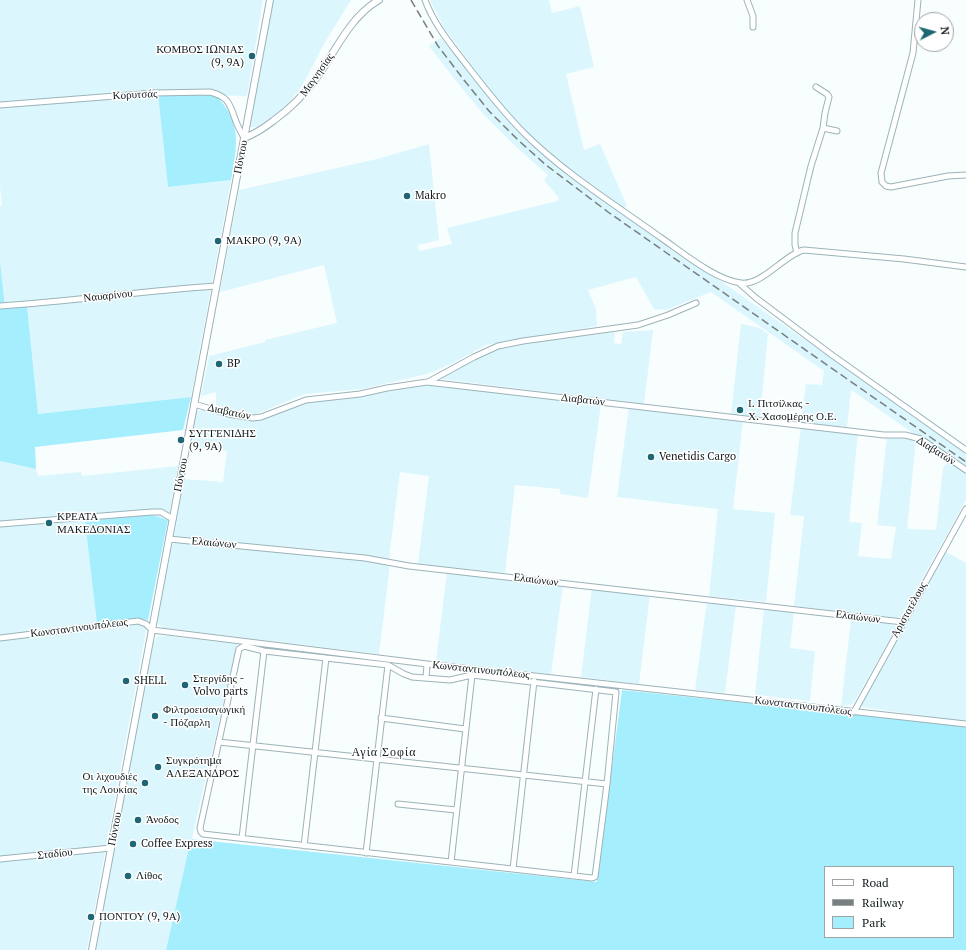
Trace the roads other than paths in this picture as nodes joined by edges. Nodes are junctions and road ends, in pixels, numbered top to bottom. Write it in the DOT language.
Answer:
graph roads {
  1 [pos="270,0"];
  2 [pos="379,0"];
  3 [pos="425,0"];
  4 [pos="747,0"];
  5 [pos="918,0"];
  6 [pos="753,27"];
  7 [pos="816,87"];
  8 [pos="0,105"];
  9 [pos="823,128"];
  10 [pos="837,131"];
  11 [pos="244,138"];
  12 [pos="966,175"];
  13 [pos="797,253"];
  14 [pos="966,267"];
  15 [pos="739,283"];
  16 [pos="216,286"];
  17 [pos="696,303"];
  18 [pos="0,306"];
  19 [pos="427,382"];
  20 [pos="194,404"];
  21 [pos="966,450"];
  22 [pos="966,470"];
  23 [pos="966,509"];
  24 [pos="173,518"];
  25 [pos="0,524"];
  26 [pos="169,540"];
  27 [pos="902,622"];
  28 [pos="152,630"];
  29 [pos="0,638"];
  30 [pos="264,651"];
  31 [pos="326,658"];
  32 [pos="427,664"];
  33 [pos="388,665"];
  34 [pos="472,675"];
  35 [pos="426,678"];
  36 [pos="534,681"];
  37 [pos="596,689"];
  38 [pos="854,712"];
  39 [pos="381,718"];
  40 [pos="966,724"];
  41 [pos="465,728"];
  42 [pos="219,742"];
  43 [pos="252,746"];
  44 [pos="315,753"];
  45 [pos="377,759"];
  46 [pos="460,769"];
  47 [pos="523,775"];
  48 [pos="585,782"];
  49 [pos="607,784"];
  50 [pos="398,804"];
  51 [pos="456,810"];
  52 [pos="242,838"];
  53 [pos="304,846"];
  54 [pos="111,848"];
  55 [pos="366,853"];
  56 [pos="0,859"];
  57 [pos="450,862"];
  58 [pos="513,869"];
  59 [pos="574,876"];
  60 [pos="92,950"];
  1 -- 11 [label="street, Πόντου"];
  2 -- 11 [label="street, Μαγνησίας"];
  3 -- 15 [label="street"];
  4 -- 6 [label="street"];
  5 -- 12 [label="street"];
  7 -- 9 [label="street"];
  8 -- 11 [label="street, Κορυτσάς"];
  9 -- 10 [label="street"];
  9 -- 13 [label="street"];
  11 -- 16 [label="street, Πόντου"];
  13 -- 14 [label="street"];
  13 -- 15 [label="street"];
  15 -- 21 [label="street"];
  16 -- 18 [label="street, Ναυαρίνου"];
  16 -- 20 [label="street, Πόντου"];
  17 -- 19 [label="street"];
  19 -- 20 [label="street, Διαβατών"];
  19 -- 22 [label="street, Διαβατών"];
  20 -- 24 [label="street, Πόντου"];
  23 -- 27 [label="street, Αριστοτέλους"];
  24 -- 25 [label="street"];
  24 -- 26 [label="street, Πόντου"];
  26 -- 27 [label="street, Ελαιώνων"];
  26 -- 28 [label="street, Πόντου"];
  27 -- 38 [label="street, Αριστοτέλους"];
  28 -- 29 [label="street, Κωνσταντινουπόλεως"];
  28 -- 32 [label="street, Κωνσταντινουπόλεως"];
  28 -- 54 [label="street, Πόντου"];
  30 -- 31 [label="street"];
  30 -- 42 [label="street"];
  30 -- 43 [label="street"];
  31 -- 33 [label="street"];
  31 -- 44 [label="street"];
  32 -- 35 [label="street"];
  32 -- 38 [label="street, Κωνσταντινουπόλεως"];
  33 -- 35 [label="street"];
  33 -- 39 [label="street"];
  34 -- 35 [label="street"];
  34 -- 36 [label="street"];
  34 -- 41 [label="street"];
  36 -- 37 [label="street"];
  36 -- 47 [label="street"];
  37 -- 48 [label="street"];
  37 -- 49 [label="street"];
  38 -- 40 [label="street, Κωνσταντινουπόλεως"];
  39 -- 41 [label="street"];
  39 -- 45 [label="street"];
  41 -- 46 [label="street"];
  42 -- 43 [label="street"];
  42 -- 52 [label="street"];
  43 -- 44 [label="street"];
  43 -- 52 [label="street"];
  44 -- 45 [label="street"];
  44 -- 53 [label="street"];
  45 -- 46 [label="street"];
  45 -- 55 [label="street"];
  46 -- 47 [label="street"];
  46 -- 51 [label="street"];
  47 -- 48 [label="street"];
  47 -- 58 [label="street"];
  48 -- 49 [label="street"];
  48 -- 59 [label="street"];
  49 -- 59 [label="street"];
  50 -- 51 [label="street"];
  51 -- 57 [label="street"];
  52 -- 53 [label="street"];
  53 -- 55 [label="street"];
  54 -- 56 [label="street, Σταδίου"];
  54 -- 60 [label="street, Πόντου"];
  55 -- 57 [label="street"];
  57 -- 58 [label="street"];
  58 -- 59 [label="street"];
}
